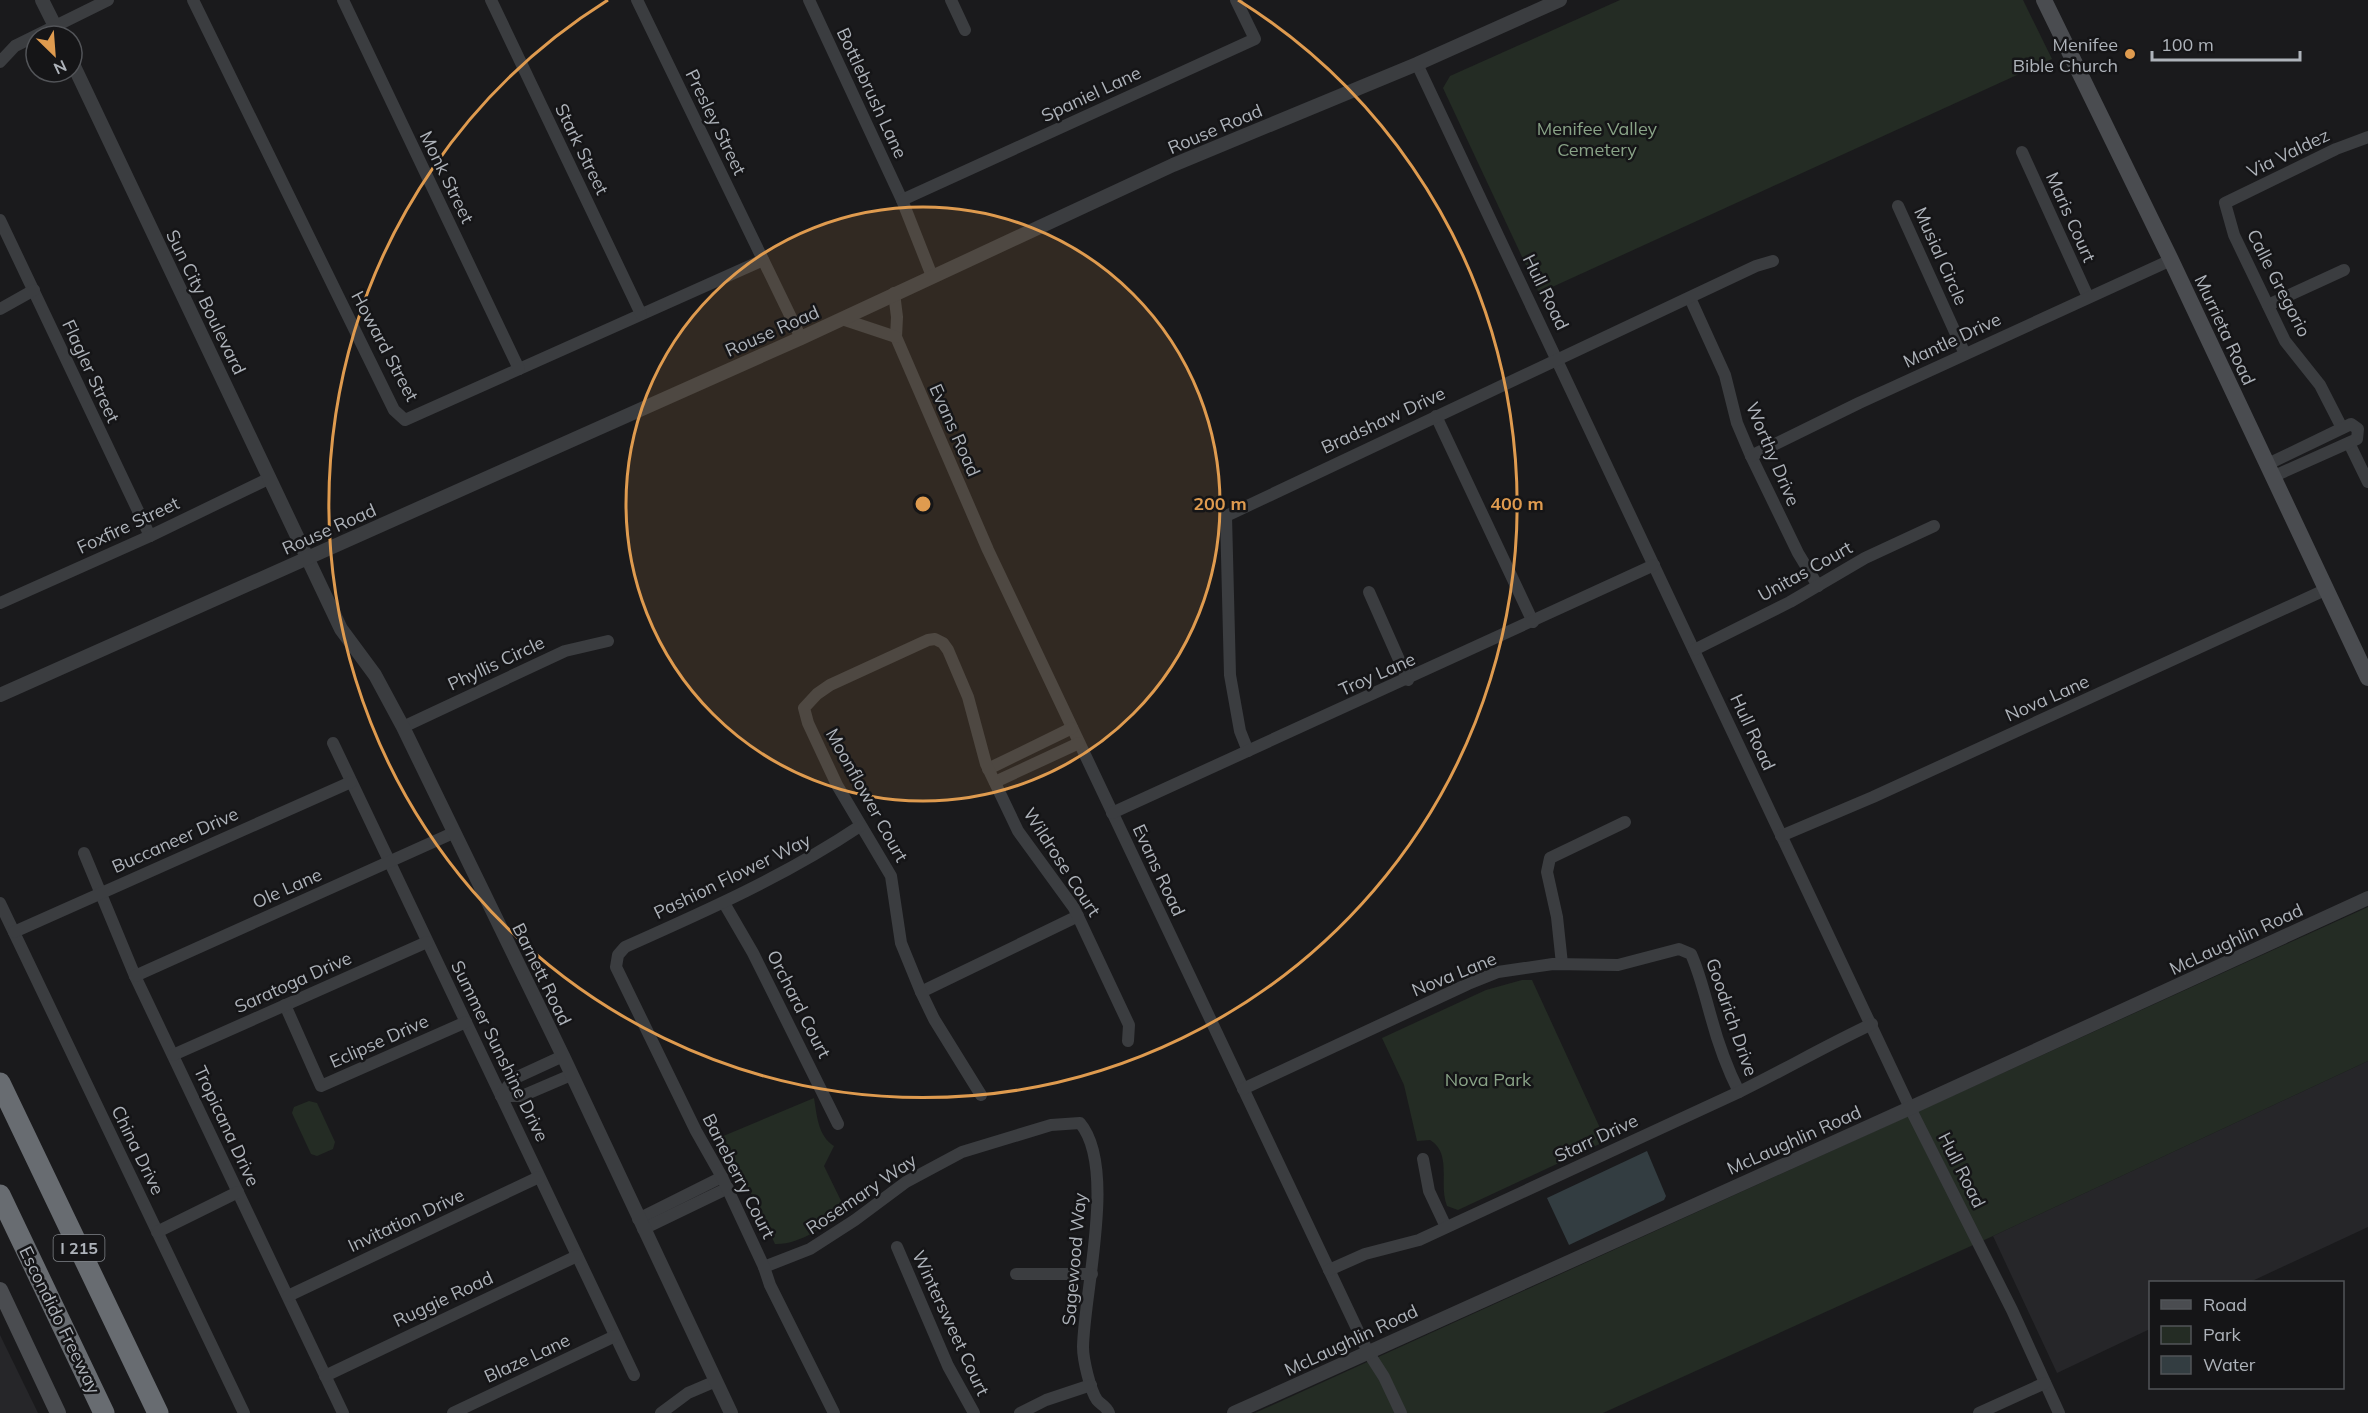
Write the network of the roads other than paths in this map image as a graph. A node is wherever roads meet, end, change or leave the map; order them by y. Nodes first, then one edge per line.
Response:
1 (42, 0) edge
2 (108, 0) edge
3 (193, 0) edge
4 (343, 0) edge
5 (491, 0) edge
6 (637, 0) edge
7 (808, 0) edge
8 (951, 0) edge
9 (1236, 0) edge
10 (1560, 0) edge
11 (2044, 0) edge
12 (54, 24) edge
13 (69, 24) edge
14 (965, 30) dead end
15 (24, 43) edge
16 (0, 62) edge
17 (1417, 64) junction
18 (82, 84) edge
19 (2368, 136) edge
20 (2022, 152) dead end
21 (902, 200) junction
22 (2225, 203) joint
23 (1898, 206) dead end
24 (0, 220) edge
25 (763, 260) junction
26 (2171, 260) junction
27 (1773, 261) dead end
28 (2344, 270) dead end
29 (932, 276) junction
30 (33, 290) junction
31 (894, 293) junction
32 (1690, 297) junction
33 (2088, 297) junction
34 (2268, 305) junction
35 (0, 309) edge
36 (641, 314) junction
37 (842, 319) junction
38 (897, 337) junction
39 (801, 338) junction
40 (1965, 354) junction
41 (1558, 358) junction
42 (519, 369) junction
43 (1436, 416) junction
44 (2342, 428) junction
45 (2349, 442) junction
46 (1751, 456) junction
47 (2269, 471) junction
48 (270, 478) junction
49 (2368, 482) edge
50 (1934, 526) dead end
51 (150, 536) junction
52 (308, 558) junction
53 (1654, 565) junction
54 (1818, 586) junction
55 (2327, 589) junction
56 (1369, 592) dead end
57 (0, 603) edge
58 (1533, 622) junction
59 (935, 639) joint
60 (608, 641) dead end
61 (1694, 650) junction
62 (2368, 678) edge
63 (1408, 680) junction
64 (0, 695) edge
65 (403, 727) junction
66 (1072, 728) junction
67 (333, 743) dead end
68 (1079, 743) junction
69 (1248, 751) junction
70 (988, 769) junction
71 (351, 782) junction
72 (994, 782) junction
73 (1112, 813) junction
74 (1625, 822) dead end
75 (860, 826) junction
76 (453, 833) junction
77 (1781, 836) junction
78 (84, 853) dead end
79 (389, 862) junction
80 (102, 893) junction
81 (2368, 898) edge
82 (0, 903) edge
83 (724, 903) junction
84 (1078, 916) junction
85 (14, 932) junction
86 (427, 942) junction
87 (1691, 954) joint
88 (618, 955) joint
89 (1562, 964) junction
90 (135, 975) junction
91 (921, 992) junction
92 (285, 1005) junction
93 (466, 1022) junction
94 (1872, 1024) junction
95 (1128, 1041) dead end
96 (173, 1055) junction
97 (562, 1056) junction
98 (571, 1075) junction
99 (0, 1083) edge
100 (1243, 1089) junction
101 (1740, 1092) junction
102 (981, 1095) dead end
103 (501, 1096) junction
104 (1910, 1108) junction
105 (1080, 1123) joint
106 (838, 1124) dead end
107 (1423, 1159) dead end
108 (539, 1176) junction
109 (725, 1183) junction
110 (238, 1192) junction
111 (0, 1195) edge
112 (641, 1224) junction
113 (1446, 1227) junction
114 (157, 1232) junction
115 (897, 1247) dead end
116 (577, 1256) junction
117 (764, 1267) junction
118 (1329, 1270) junction
119 (1016, 1274) dead end
120 (1092, 1274) junction
121 (0, 1290) edge
122 (288, 1296) junction
123 (615, 1336) junction
124 (1368, 1352) junction
125 (634, 1375) dead end
126 (325, 1376) junction
127 (716, 1381) junction
128 (2045, 1383) junction
129 (1091, 1385) junction
130 (1096, 1407) edge
131 (58, 1413) edge
132 (104, 1413) edge
133 (158, 1413) edge
134 (244, 1413) edge
135 (343, 1413) edge
136 (453, 1413) edge
137 (661, 1413) edge
138 (731, 1413) edge
139 (834, 1413) edge
140 (974, 1413) edge
141 (1020, 1413) edge
142 (1109, 1413) edge
143 (1234, 1413) edge
144 (1401, 1413) edge
145 (1979, 1413) edge
146 (2060, 1413) edge

1 - 12 street
2 - 13 street
3 - 42 street, Howard Street
4 - 42 street, Monk Street
5 - 36 street, Stark Street
6 - 25 street, Presley Street
7 - 21 street, Bottlebrush Lane
8 - 14 street
9 - 21 street, Spaniel Lane
10 - 17 street, Rouse Road
11 - 26 main road, Murrieta Road
15 - 16 street
17 - 29 street, Rouse Road
17 - 41 street, Hull Road
18 - 48 street, Sun City Boulevard
19 - 22 street, Via Valdez
20 - 33 street, Maris Court
21 - 29 street, Bottlebrush Lane
22 - 34 street, Calle Gregorio
23 - 40 street, Musial Circle
24 - 30 street, Flagler Street
25 - 36 street, Howard Street
25 - 39 street, Presley Street
26 - 33 street, Mantle Drive
26 - 47 main road, Murrieta Road
27 - 32 street, Bradshaw Drive
28 - 34 street
29 - 31 street, Rouse Road
30 - 35 street
30 - 51 street, Flagler Street
31 - 37 street, Rouse Road
31 - 38 street, Evans Road
32 - 41 street, Bradshaw Drive
32 - 46 street, Worthy Drive
33 - 40 street, Mantle Drive
34 - 44 street, Calle Gregorio
36 - 42 street, Howard Street
37 - 38 street
37 - 39 street, Rouse Road
38 - 66 street, Evans Road
39 - 52 street, Rouse Road
40 - 46 street, Mantle Drive
41 - 43 street, Bradshaw Drive
41 - 53 street, Hull Road
43 - 58 street
43 - 69 street, Bradshaw Drive
44 - 45 street, Calle Gregorio
44 - 47 street
45 - 47 street
45 - 49 street, Calle Gregorio
46 - 54 street, Worthy Drive
47 - 55 main road, Murrieta Road
48 - 51 street, Foxfire Street
48 - 52 street, Sun City Boulevard
50 - 54 street, Unitas Court
51 - 57 street, Foxfire Street
52 - 64 street, Rouse Road
52 - 65 street, Barnett Road
53 - 58 street, Troy Lane
53 - 61 street, Hull Road
54 - 61 street, Unitas Court
55 - 62 main road, Murrieta Road
55 - 77 street, Nova Lane
56 - 63 street
58 - 63 street, Troy Lane
59 - 70 street, Wildrose Court
59 - 75 street, Moonflower Court
60 - 65 street, Phyllis Circle
61 - 77 street, Hull Road
63 - 69 street, Troy Lane
65 - 76 street, Barnett Road
66 - 68 street, Evans Road
66 - 70 street
67 - 71 street, Summer Sunshine Drive
68 - 72 street
68 - 73 street, Evans Road
69 - 73 street, Troy Lane
70 - 72 street, Wildrose Court
71 - 79 street, Summer Sunshine Drive
71 - 80 street, Buccaneer Drive
72 - 84 street, Wildrose Court
73 - 100 street, Evans Road
74 - 89 street
75 - 83 street, Pashion Flower Way
75 - 91 street, Moonflower Court
76 - 79 street, Ole Lane
76 - 97 street, Barnett Road
77 - 94 street, Hull Road
78 - 80 street, Tropicana Drive
79 - 86 street, Summer Sunshine Drive
79 - 90 street, Ole Lane
80 - 85 street, Buccaneer Drive
80 - 90 street, Tropicana Drive
81 - 104 street, McLaughlin Road
82 - 85 street, China Drive
83 - 88 street, Pashion Flower Way
83 - 106 street, Orchard Court
84 - 91 street
84 - 95 street, Wildrose Court
85 - 114 street, China Drive
86 - 92 street, Saratoga Drive
86 - 93 street, Summer Sunshine Drive
87 - 89 street, Nova Lane
87 - 101 street, Goodrich Drive
88 - 109 street, Baneberry Court
89 - 100 street, Nova Lane
90 - 96 street, Tropicana Drive
91 - 102 street, Moonflower Court
92 - 93 street, Eclipse Drive
92 - 96 street, Saratoga Drive
93 - 103 street, Summer Sunshine Drive
94 - 101 street, Starr Drive
94 - 104 street, Hull Road
96 - 110 street, Tropicana Drive
97 - 98 street, Barnett Road
97 - 103 street
98 - 103 street
98 - 112 street, Barnett Road
99 - 133 highway, I 215
100 - 118 street, Evans Road
101 - 113 street, Starr Drive
103 - 108 street, Summer Sunshine Drive
104 - 124 street, McLaughlin Road
104 - 128 street, Hull Road
105 - 117 street, Rosemary Way
105 - 120 street, Sagewood Way
107 - 113 street
108 - 116 street, Summer Sunshine Drive
108 - 122 street, Invitation Drive
109 - 112 street
109 - 117 street, Baneberry Court
110 - 114 street
110 - 122 street, Tropicana Drive
111 - 132 highway, Escondido Freeway / I 215
112 - 127 street, Barnett Road
113 - 118 street, Starr Drive
114 - 134 street, China Drive
115 - 140 street, Wintersweet Court
116 - 123 street, Summer Sunshine Drive
116 - 126 street, Ruggie Road
117 - 139 street, Baneberry Court
118 - 124 street, Evans Road
119 - 120 street
120 - 129 street, Sagewood Way
121 - 131 main road
122 - 126 street, Tropicana Drive
123 - 125 street, Summer Sunshine Drive
123 - 136 street, Blaze Lane
124 - 143 street, McLaughlin Road
124 - 144 street, Evans Road
126 - 135 street, Tropicana Drive
127 - 137 street
127 - 138 street, Barnett Road
128 - 145 street
128 - 146 street, Hull Road
129 - 130 street, Sagewood Way
129 - 141 street
130 - 142 street, Sagewood Way

